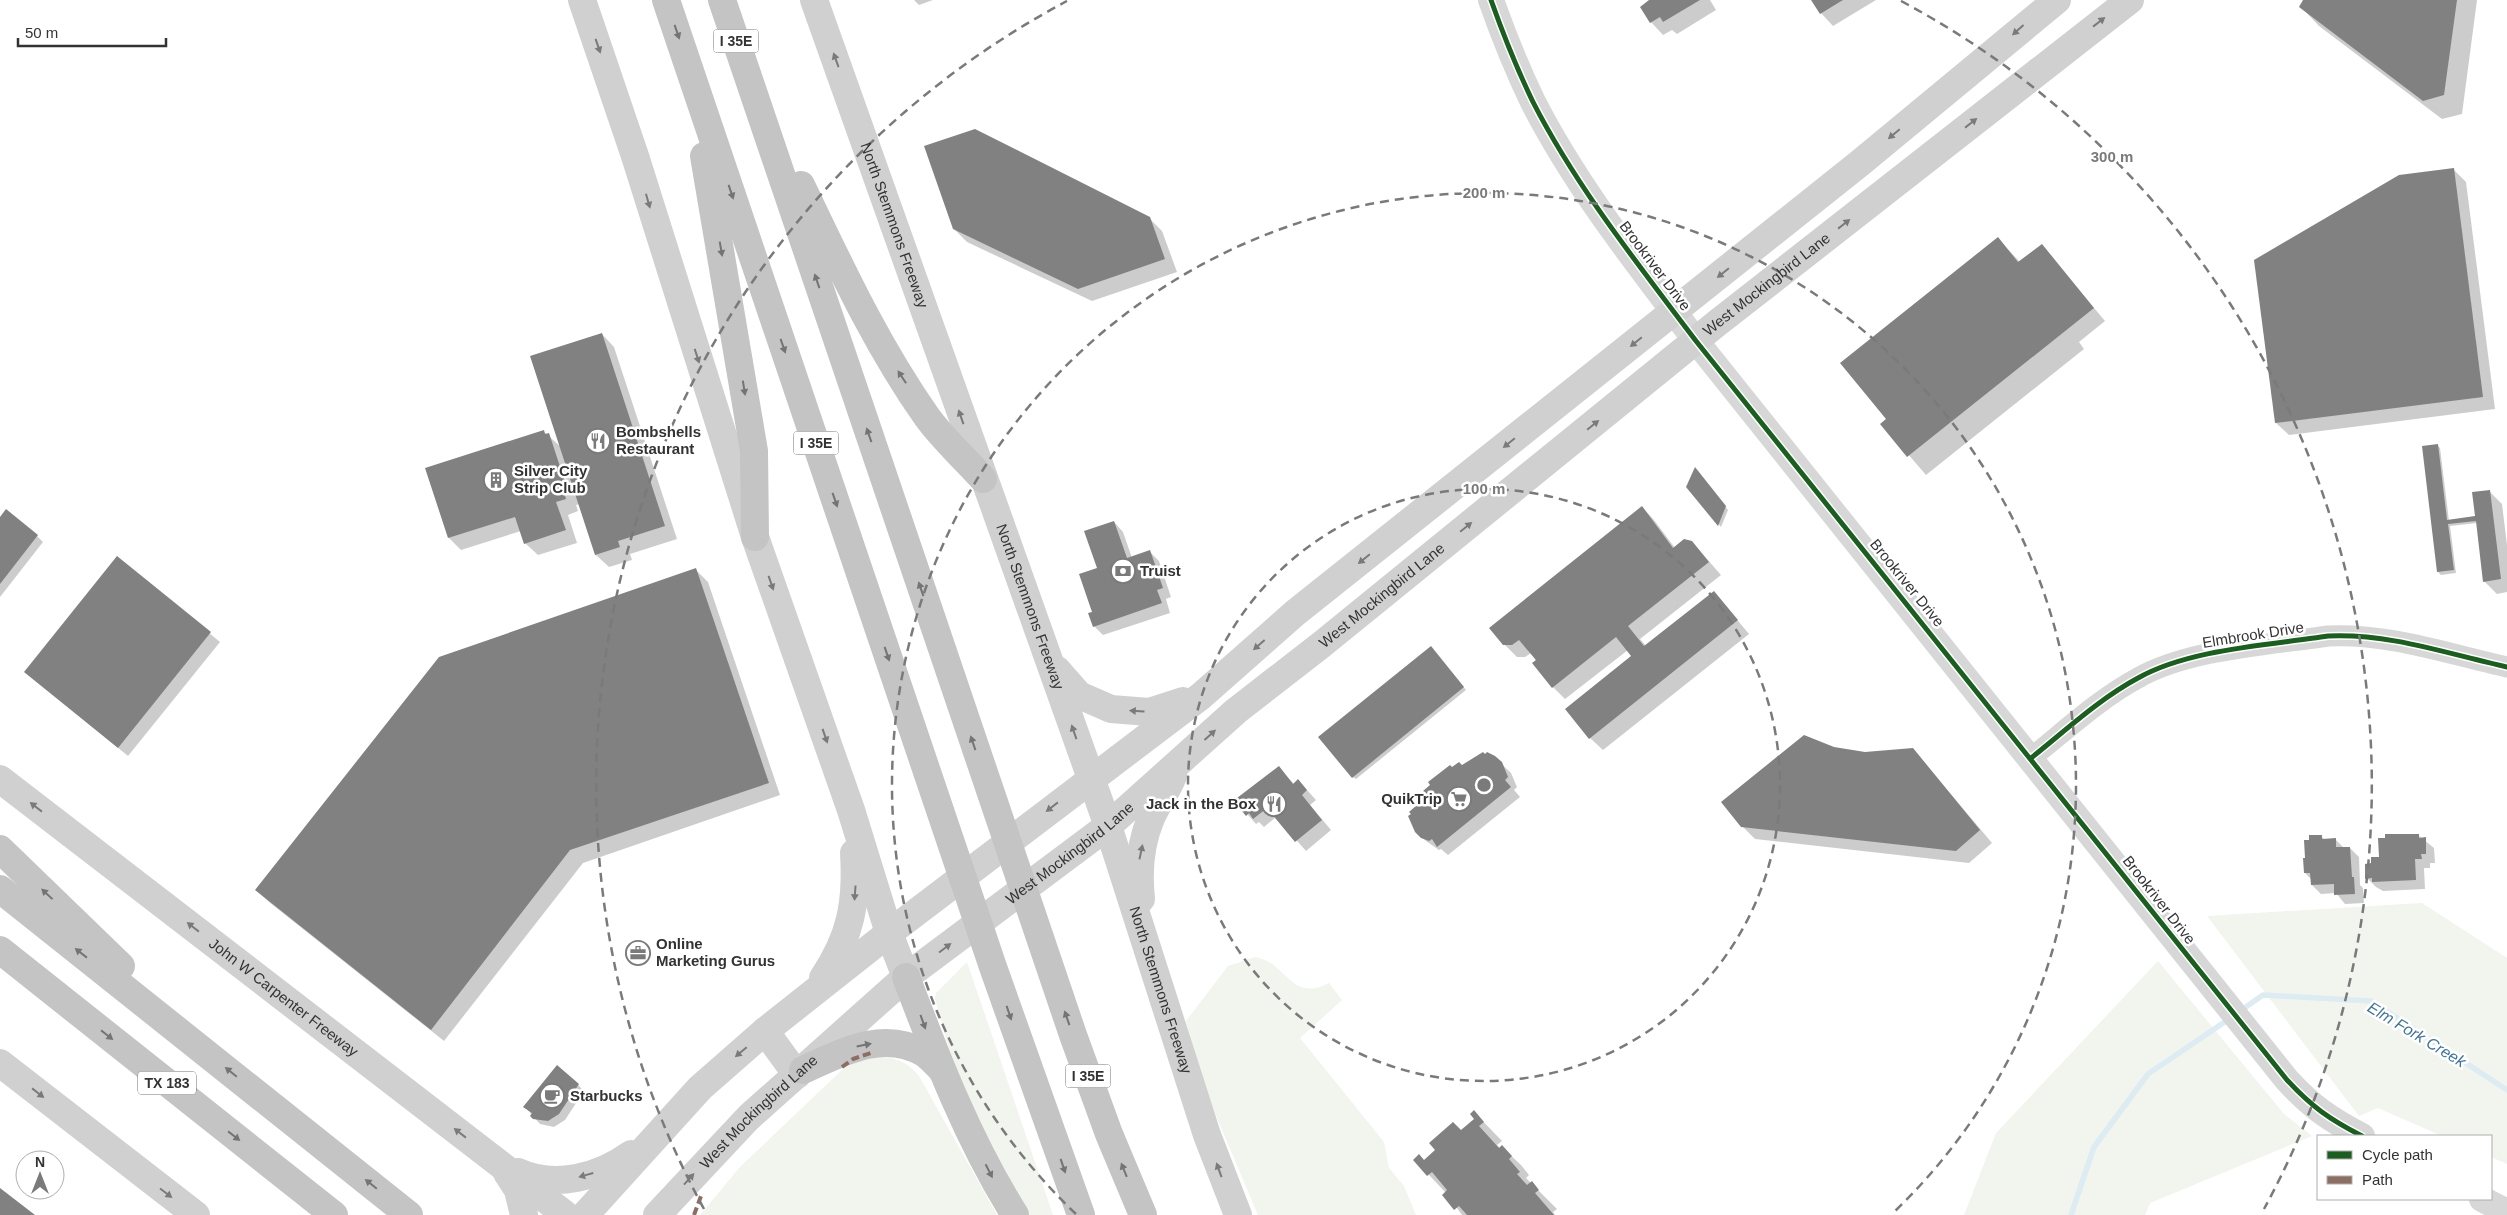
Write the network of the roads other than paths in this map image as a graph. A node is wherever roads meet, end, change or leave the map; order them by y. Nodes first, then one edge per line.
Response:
1 (582, 0) edge
2 (666, 0) edge
3 (722, 0) edge
4 (814, 0) edge
5 (1491, 0) edge
6 (2057, 0) edge
7 (2130, 0) edge
8 (688, 63) junction
9 (750, 81) junction
10 (1674, 312) junction
11 (1696, 341) junction
12 (984, 480) junction
13 (755, 537) junction
14 (1296, 613) junction
15 (1321, 645) junction
16 (1050, 662) junction
17 (2507, 666) edge
18 (1201, 696) junction
19 (2031, 758) junction
20 (1178, 764) junction
21 (1091, 777) junction
22 (0, 779) edge
23 (852, 810) junction
24 (1108, 826) junction
25 (0, 849) edge
26 (962, 877) junction
27 (0, 889) edge
28 (889, 933) junction
29 (0, 950) edge
30 (1148, 952) junction
31 (0, 964) edge
32 (906, 977) junction
33 (806, 1000) junction
34 (82, 1015) junction
35 (765, 1031) junction
36 (201, 1048) junction
37 (0, 1062) edge
38 (940, 1069) junction
39 (800, 1072) junction
40 (658, 1133) junction
41 (2360, 1135) edge
42 (499, 1163) junction
43 (2484, 1200) edge
44 (2507, 1212) edge
45 (196, 1215) edge
46 (334, 1215) edge
47 (409, 1215) edge
48 (524, 1215) edge
49 (566, 1215) edge
50 (585, 1215) edge
51 (657, 1215) edge
52 (1015, 1215) edge
53 (1081, 1215) edge
54 (1143, 1215) edge
55 (1238, 1215) edge

1 -> 13 main road
2 -> 8 highway, I 35E
3 - 9 highway, I 35E
12 -> 4 main road, North Stemmons Freeway
5 - 10 street, Brookriver Drive
6 -> 10 main road
11 -> 7 main road, West Mockingbird Lane
8 -> 13 highway
8 -> 26 highway, I 35E
12 -> 9 highway
54 -> 9 highway, I 35E
10 - 11 street, Brookriver Drive
10 -> 14 main road
15 -> 11 main road, West Mockingbird Lane
11 - 19 street, Brookriver Drive
12 - 16 main road, North Stemmons Freeway
13 -> 23 main road
14 - 15 main road
14 -> 18 main road
20 -> 15 main road, West Mockingbird Lane
18 -> 16 main road
21 -> 16 main road, North Stemmons Freeway
17 - 19 street, Elmbrook Drive
18 - 21 main road
19 - 41 street, Brookriver Drive
20 - 24 main road, West Mockingbird Lane
30 -> 20 main road
21 - 24 main road, North Stemmons Freeway
21 -> 26 main road
42 -> 22 main road, John W Carpenter Freeway
23 - 28 main road
23 -> 33 main road
24 - 30 main road, North Stemmons Freeway
32 -> 24 main road, West Mockingbird Lane
36 -> 25 highway
26 - 28 main road
26 -> 53 highway, I 35E
36 -> 27 highway, TX 183
28 - 32 main road
28 - 33 main road
29 - 34 highway, TX 183
55 -> 30 main road, North Stemmons Freeway
31 - 34 highway
32 -> 38 highway
32 - 39 main road, West Mockingbird Lane
33 - 35 main road
34 -> 46 highway, TX 183
35 - 39 main road
35 -> 40 main road
47 -> 36 highway, TX 183
37 -> 45 main road
39 -> 38 highway
38 -> 52 highway
51 -> 39 main road, West Mockingbird Lane
40 -> 42 main road
40 - 50 main road
42 - 48 main road
42 - 49 main road, John W Carpenter Freeway
43 - 44 street

